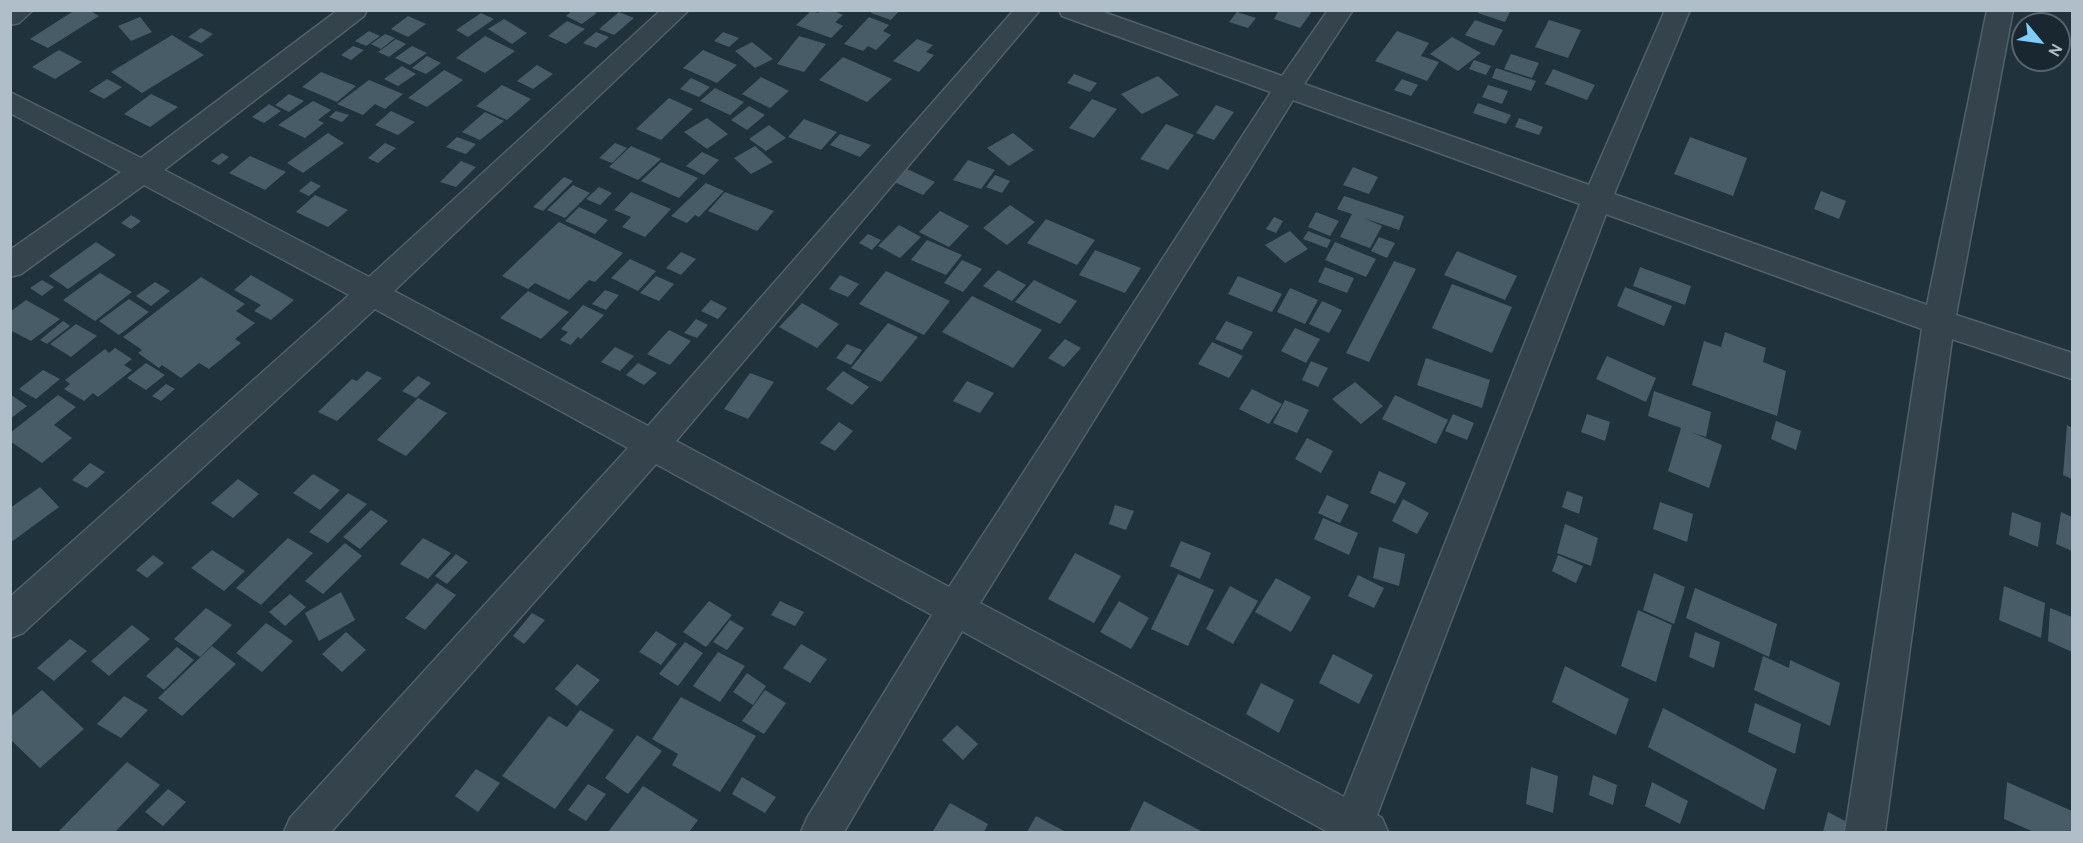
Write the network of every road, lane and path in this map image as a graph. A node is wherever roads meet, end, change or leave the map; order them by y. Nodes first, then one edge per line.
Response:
1 (21, 10) edge
2 (355, 10) edge
3 (677, 10) edge
4 (1028, 10) edge
5 (1071, 10) edge
6 (1341, 10) edge
7 (1678, 10) edge
8 (2000, 10) edge
9 (10, 17) edge
10 (1288, 87) junction
11 (10, 101) edge
12 (143, 171) junction
13 (1597, 199) junction
14 (10, 266) edge
15 (372, 293) junction
16 (1939, 322) junction
17 (2073, 366) edge
18 (652, 445) junction
19 (956, 608) junction
20 (10, 621) edge
21 (1357, 830) edge
22 (304, 832) edge
23 (821, 832) edge
24 (1865, 832) edge

1 - 9 street
2 - 12 street
3 - 15 street
4 - 18 street
5 - 10 street
6 - 10 street
7 - 13 street
8 - 16 street
10 - 13 street
10 - 19 street
11 - 12 street
12 - 14 street
12 - 15 street
13 - 16 street
13 - 21 street
15 - 18 street
15 - 20 street
16 - 17 street
16 - 24 street
18 - 19 street
18 - 22 street
19 - 21 street
19 - 23 street

